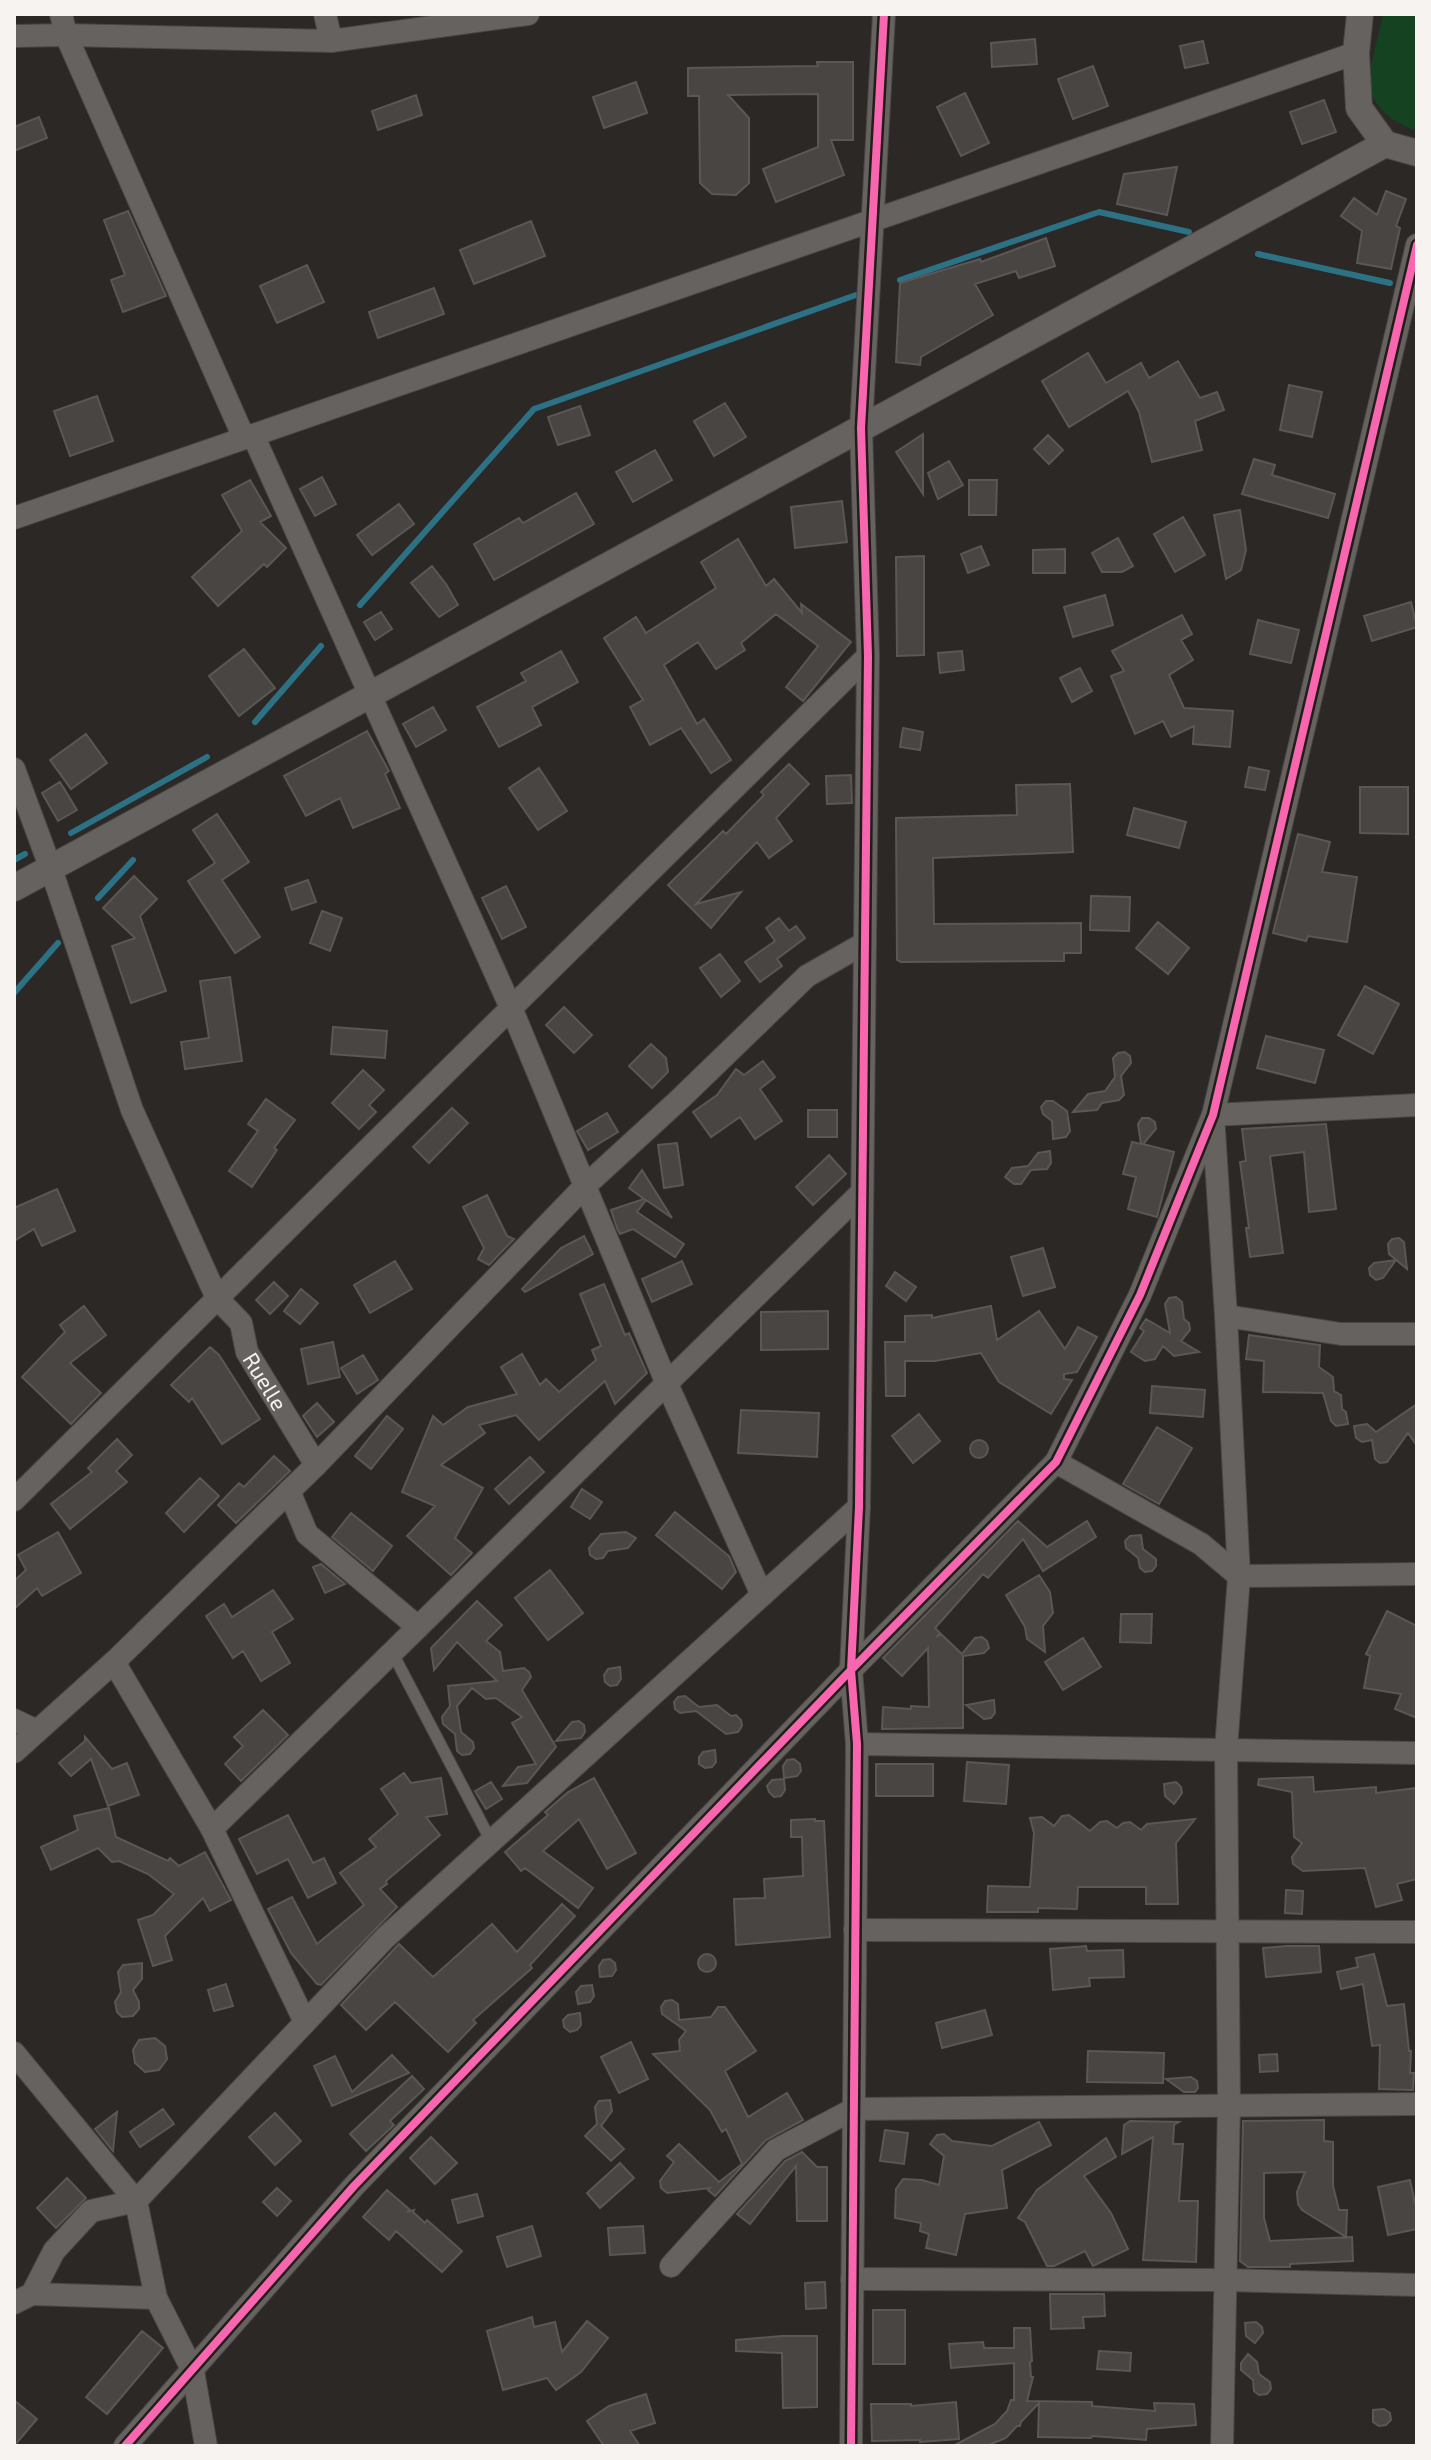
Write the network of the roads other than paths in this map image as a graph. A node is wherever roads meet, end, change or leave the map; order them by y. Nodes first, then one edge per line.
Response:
1 (325, 14) edge
2 (528, 14) edge
3 (884, 14) edge
4 (1360, 14) edge
5 (64, 24) edge
6 (14, 36) edge
7 (331, 41) junction
8 (1356, 53) junction
9 (1385, 144) junction
10 (1417, 153) edge
11 (872, 220) junction
12 (1417, 245) edge
13 (861, 428) junction
14 (248, 436) junction
15 (14, 518) edge
16 (868, 656) junction
17 (370, 695) junction
18 (14, 769) edge
19 (51, 869) junction
20 (14, 888) edge
21 (865, 943) junction
22 (512, 1010) junction
23 (1417, 1105) edge
24 (1213, 1115) junction
25 (585, 1186) junction
26 (862, 1192) junction
27 (217, 1298) junction
28 (1226, 1316) junction
29 (1417, 1334) edge
30 (667, 1384) junction
31 (1056, 1462) junction
32 (316, 1465) junction
33 (289, 1491) junction
34 (14, 1500) edge
35 (859, 1507) junction
36 (1417, 1574) edge
37 (1239, 1576) junction
38 (762, 1595) junction
39 (418, 1627) junction
40 (392, 1652) junction
41 (114, 1662) junction
42 (851, 1670) junction
43 (14, 1720) edge
44 (37, 1731) junction
45 (857, 1744) junction
46 (1226, 1749) junction
47 (14, 1752) edge
48 (1417, 1753) edge
49 (212, 1829) junction
50 (491, 1841) junction
51 (855, 1930) junction
52 (1227, 1930) junction
53 (1417, 1932) edge
54 (305, 2022) junction
55 (14, 2053) edge
56 (1417, 2104) edge
57 (1229, 2105) junction
58 (854, 2109) junction
59 (136, 2201) junction
60 (671, 2266) dead end
61 (852, 2279) junction
62 (1224, 2280) junction
63 (1417, 2285) edge
64 (23, 2298) edge
65 (156, 2298) junction
66 (193, 2371) junction
67 (125, 2446) edge
68 (206, 2446) edge
69 (851, 2446) edge
70 (1222, 2446) edge

1 - 7 street
2 - 7 street
3 - 11 street
4 - 8 street
5 - 6 street
5 - 7 street
5 - 14 street
8 - 9 street
8 - 11 street
9 - 10 street
9 - 13 street
11 - 13 street
11 - 14 street
12 - 24 street
13 - 16 street
13 - 17 street
14 - 15 street
14 - 17 street
16 - 21 street
16 - 22 street
17 - 19 street
17 - 22 street
18 - 19 street, Ruelle
19 - 20 street
19 - 27 street, Ruelle
21 - 25 street
21 - 26 street
22 - 25 street
22 - 27 street
23 - 24 street
24 - 28 street
24 - 31 street
25 - 30 street
25 - 32 street
26 - 30 street
26 - 35 street
27 - 32 street, Ruelle
27 - 34 street
28 - 29 street
28 - 37 street
30 - 38 street
30 - 39 street
31 - 37 street
31 - 42 street
32 - 33 street
33 - 39 street
33 - 41 street
35 - 38 street
35 - 42 street
36 - 37 street
37 - 46 street
38 - 50 street
39 - 40 street
40 - 49 street
40 - 50 lane
41 - 44 street
41 - 49 street
42 - 45 street
42 - 66 street
43 - 44 street
44 - 47 street
45 - 46 street
45 - 51 street
46 - 48 street
46 - 52 street
49 - 54 street
50 - 54 street
51 - 52 street
51 - 58 street
52 - 53 street
52 - 57 street
54 - 59 street
55 - 59 street
56 - 57 street
57 - 58 street
57 - 62 street
58 - 60 street
58 - 61 street
59 - 64 street
59 - 65 street
61 - 62 street
61 - 69 street
62 - 63 street
62 - 70 street
64 - 65 street
65 - 66 street
66 - 67 street
66 - 68 street

